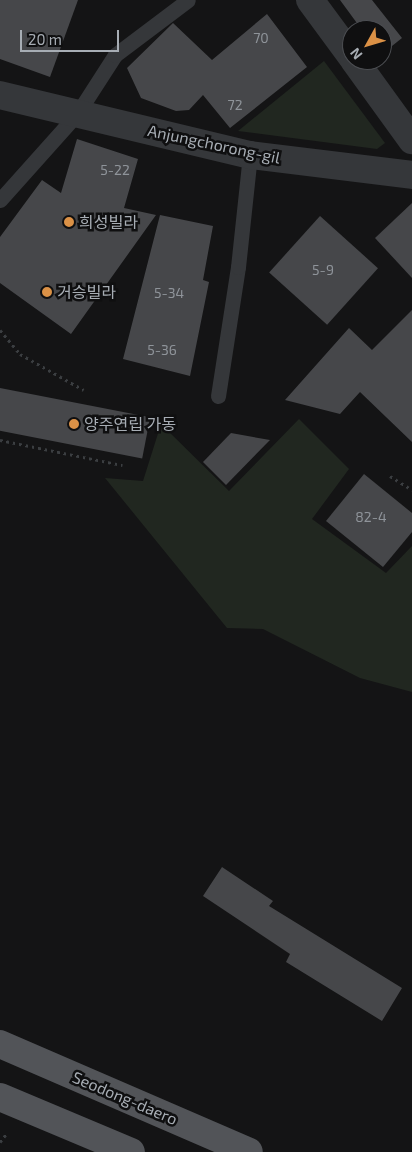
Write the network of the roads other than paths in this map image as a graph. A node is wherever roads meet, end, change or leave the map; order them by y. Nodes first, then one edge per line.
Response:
1 (188, 0) edge
2 (310, 0) edge
3 (342, 44) edge
4 (361, 70) edge
5 (0, 95) edge
6 (77, 114) junction
7 (412, 140) edge
8 (250, 155) junction
9 (412, 176) edge
10 (0, 200) edge
11 (218, 396) dead end
12 (0, 1044) edge
13 (0, 1098) edge
14 (131, 1152) edge
15 (249, 1152) edge

1 - 6 lane
2 - 3 street
4 - 7 street
5 - 6 street, Anjungchorong-gil
6 - 8 street, Anjungchorong-gil
6 - 10 lane
8 - 9 street, Anjungchorong-gil
8 - 11 lane
12 - 15 main road, Seodong-daero
13 - 14 main road

